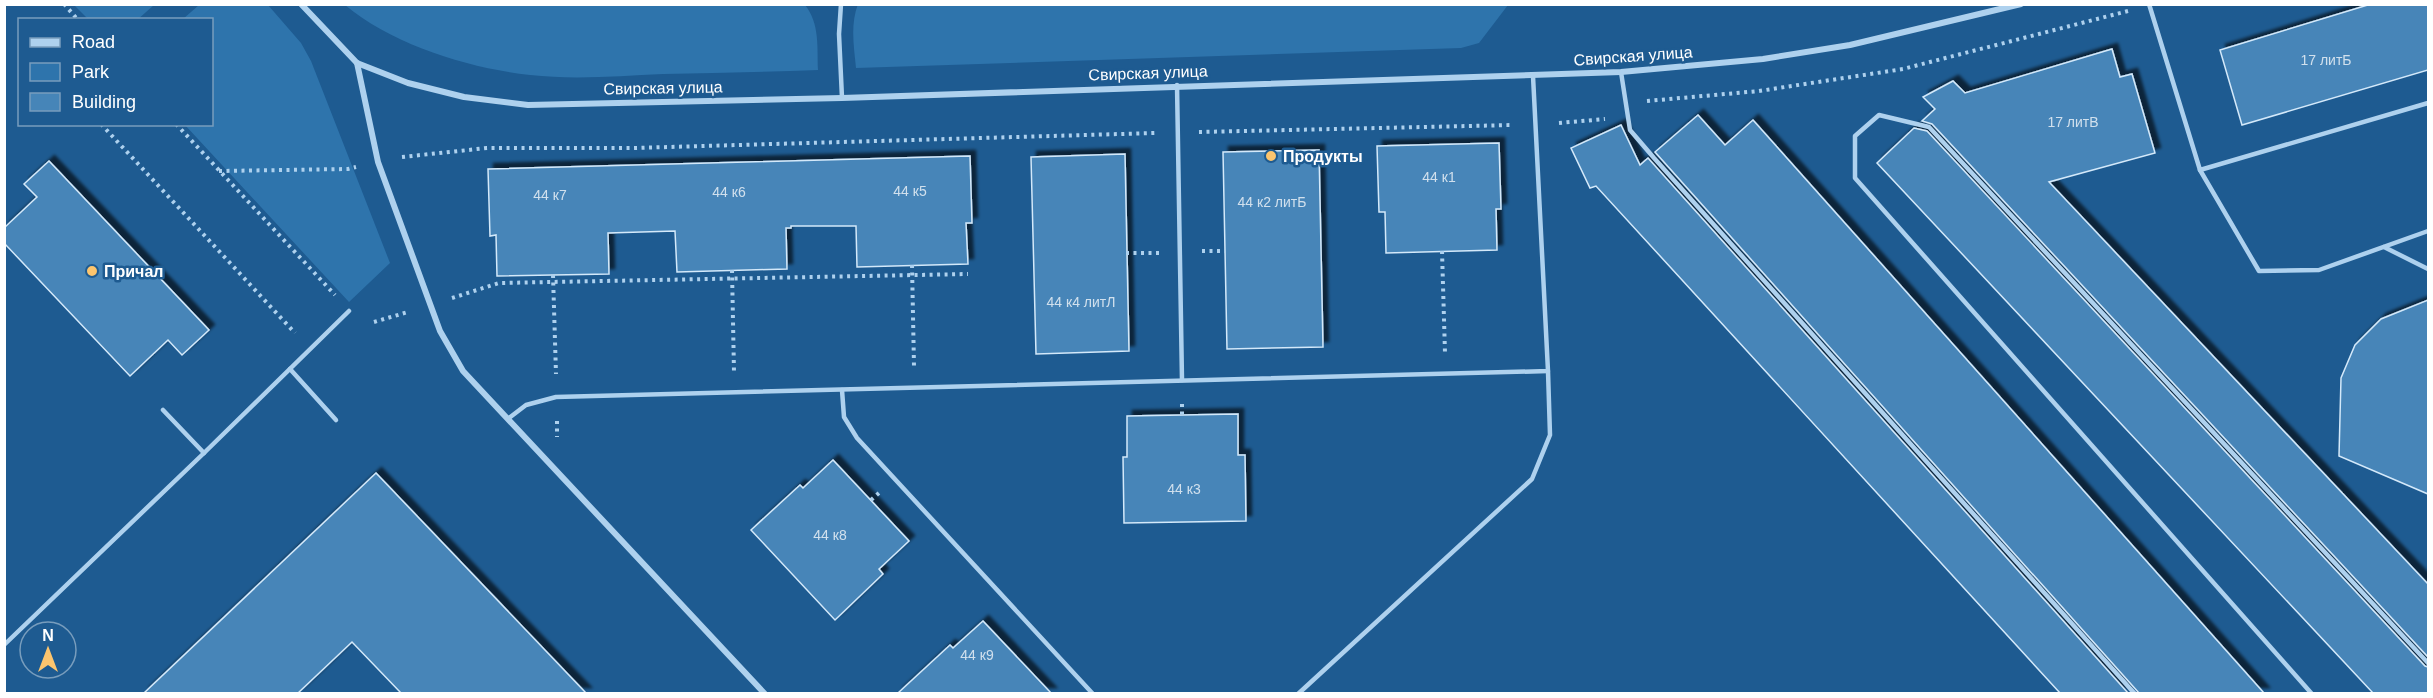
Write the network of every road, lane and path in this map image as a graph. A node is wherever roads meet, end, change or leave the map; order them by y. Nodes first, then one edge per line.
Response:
1 (64, 4) edge
2 (301, 4) edge
3 (841, 4) edge
4 (2021, 4) edge
5 (2149, 5) edge
6 (76, 18) edge
7 (357, 63) junction
8 (1621, 72) junction
9 (1533, 76) junction
10 (1177, 85) junction
11 (842, 98) junction
12 (1626, 103) junction
13 (2428, 103) edge
14 (1628, 116) junction
15 (1535, 124) junction
16 (103, 126) edge
17 (178, 126) edge
18 (1178, 132) junction
19 (378, 162) junction
20 (2200, 170) junction
21 (219, 171) junction
22 (2428, 231) edge
23 (2384, 247) junction
24 (1442, 251) dead end
25 (912, 265) dead end
26 (2428, 269) edge
27 (732, 270) dead end
28 (968, 274) dead end
29 (553, 275) dead end
30 (912, 276) junction
31 (732, 279) junction
32 (499, 283) dead end
33 (553, 283) junction
34 (349, 311) joint
35 (310, 349) junction
36 (290, 369) junction
37 (1548, 371) junction
38 (1446, 373) junction
39 (1182, 380) junction
40 (915, 388) junction
41 (842, 390) junction
42 (735, 393) junction
43 (556, 397) junction
44 (163, 410) dead end
45 (509, 418) junction
46 (336, 420) dead end
47 (557, 438) dead end
48 (204, 453) junction
49 (4, 645) edge
50 (2428, 663) edge
51 (765, 693) edge
52 (1093, 693) edge
53 (1298, 693) edge
54 (2135, 693) edge
55 (2312, 693) edge

1 - 6 path
2 - 7 street, Свирская улица
3 - 11 lane
4 - 8 street, Свирская улица
5 - 12 path
5 - 20 lane
7 - 11 street, Свирская улица
7 - 19 street
8 - 9 street, Свирская улица
8 - 12 lane
9 - 10 street, Свирская улица
9 - 15 lane
10 - 11 street, Свирская улица
10 - 18 lane
12 - 14 lane
13 - 20 lane
14 - 15 path
14 - 54 lane
15 - 18 path
15 - 37 lane
16 - 35 path
17 - 21 path
18 - 19 path
18 - 39 lane
19 - 21 path
19 - 45 street
20 - 23 lane
21 - 34 path
22 - 23 lane
23 - 26 lane
24 - 38 path
25 - 30 path
27 - 31 path
28 - 30 path
29 - 33 path
30 - 31 path
30 - 40 path
31 - 33 path
31 - 42 path
32 - 33 path
33 - 43 path
34 - 35 lane
35 - 36 lane
36 - 46 lane
36 - 48 lane
37 - 38 lane
37 - 53 lane
38 - 39 lane
39 - 40 lane
40 - 41 lane
41 - 42 lane
41 - 52 lane
42 - 43 lane
43 - 45 lane
43 - 47 path
44 - 48 lane
45 - 51 street
48 - 49 lane
50 - 55 lane

